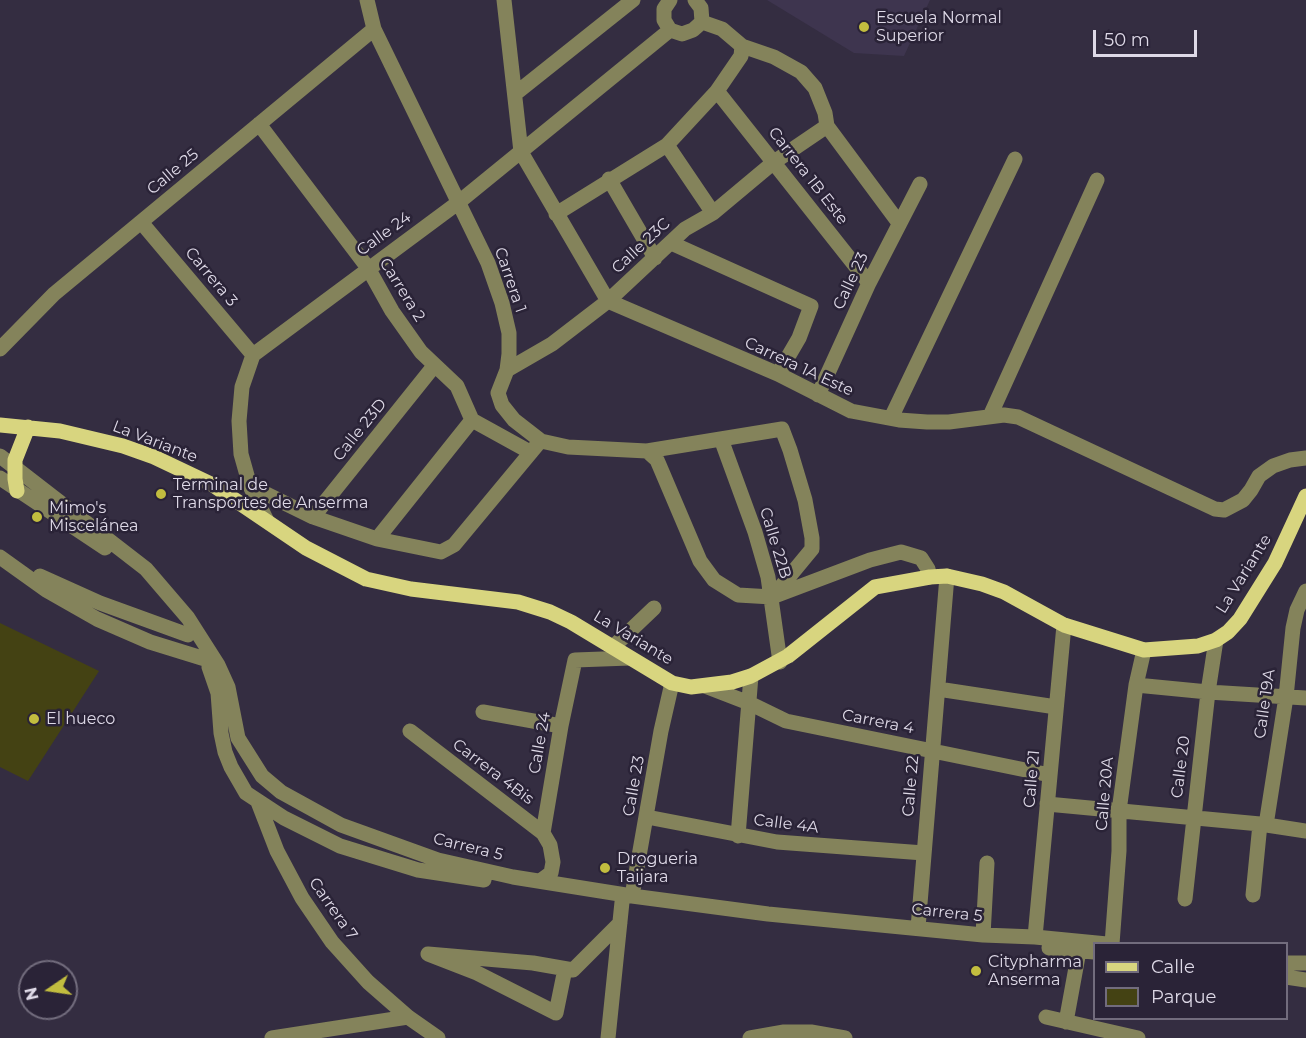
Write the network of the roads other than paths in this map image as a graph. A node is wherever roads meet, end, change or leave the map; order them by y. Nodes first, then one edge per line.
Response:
1 (367, 0) edge
2 (504, 0) edge
3 (633, 0) edge
4 (670, 0) edge
5 (695, 0) edge
6 (615, 6) edge
7 (702, 22) junction
8 (374, 29) junction
9 (670, 30) junction
10 (742, 46) junction
11 (717, 91) junction
12 (515, 94) junction
13 (259, 124) junction
14 (827, 126) junction
15 (667, 145) junction
16 (521, 152) junction
17 (1015, 159) dead end
18 (774, 162) junction
19 (609, 179) junction
20 (1097, 180) dead end
21 (920, 184) dead end
22 (459, 202) junction
23 (713, 213) junction
24 (556, 214) junction
25 (141, 222) junction
26 (899, 223) junction
27 (671, 243) junction
28 (655, 258) junction
29 (368, 268) junction
30 (869, 283) junction
31 (608, 301) junction
32 (0, 349) edge
33 (253, 355) junction
34 (434, 366) junction
35 (507, 370) junction
36 (778, 374) junction
37 (819, 395) junction
38 (990, 416) junction
39 (891, 418) junction
40 (472, 420) junction
41 (0, 425) edge
42 (27, 427) junction
43 (721, 440) junction
44 (541, 441) junction
45 (647, 451) junction
46 (530, 452) junction
47 (0, 456) edge
48 (1306, 458) edge
49 (14, 468) junction
50 (0, 478) edge
51 (250, 486) junction
52 (17, 490) junction
53 (1306, 496) edge
54 (313, 517) junction
55 (267, 521) junction
56 (377, 539) junction
57 (0, 556) edge
58 (947, 576) junction
59 (930, 577) junction
60 (1306, 591) edge
61 (772, 597) junction
62 (654, 608) dead end
63 (1064, 625) junction
64 (188, 635) junction
65 (1216, 640) junction
66 (613, 647) junction
67 (1144, 650) junction
68 (630, 658) junction
69 (205, 659) junction
70 (780, 662) junction
71 (751, 676) junction
72 (672, 682) junction
73 (1136, 685) junction
74 (705, 686) junction
75 (938, 689) junction
76 (1208, 692) junction
77 (1286, 697) junction
78 (1306, 698) edge
79 (749, 703) junction
80 (1056, 707) junction
81 (483, 712) dead end
82 (561, 726) junction
83 (410, 731) dead end
84 (932, 750) junction
85 (1050, 775) junction
86 (258, 802) junction
87 (1047, 804) junction
88 (1119, 811) junction
89 (647, 817) junction
90 (1193, 818) junction
91 (1263, 824) junction
92 (1306, 831) edge
93 (738, 836) junction
94 (547, 839) junction
95 (924, 853) junction
96 (987, 863) dead end
97 (540, 881) junction
98 (1253, 895) dead end
99 (627, 899) junction
100 (1185, 899) dead end
101 (620, 922) junction
102 (918, 928) junction
103 (983, 936) junction
104 (1035, 936) junction
105 (1093, 942) edge
106 (1112, 942) edge
107 (1087, 952) edge
108 (1288, 963) edge
109 (1306, 963) edge
110 (565, 969) junction
111 (1288, 977) edge
112 (1306, 980) edge
113 (408, 1017) junction
114 (1046, 1017) dead end
115 (1066, 1022) junction
116 (272, 1038) edge
117 (438, 1038) edge
118 (608, 1038) edge
119 (750, 1038) edge
120 (845, 1038) edge
121 (1138, 1038) edge

1 - 8 street, Carrera 1
2 - 12 street
3 - 6 street
4 - 9 street
5 - 7 street
6 - 12 street
7 - 9 street
7 - 10 street
8 - 13 street, Calle 25
8 - 22 street, Carrera 1
9 - 16 street, Calle 24
10 - 11 street
10 - 14 street
11 - 15 street
11 - 18 street, Carrera 1B Este
12 - 16 street
13 - 25 street, Calle 25
13 - 29 street, Carrera 2
14 - 18 street, Calle 23C
14 - 26 street
15 - 19 street
15 - 23 street
16 - 22 street, Calle 24
16 - 24 street
17 - 39 street
18 - 23 street, Calle 23C
18 - 30 street, Carrera 1B Este
19 - 24 street
19 - 28 street
20 - 38 street
21 - 26 street, Calle 23
22 - 29 street, Calle 24
22 - 35 street, Carrera 1
23 - 27 street, Calle 23C
24 - 31 street
25 - 32 street, Calle 25
25 - 33 street, Carrera 3
26 - 30 street, Calle 23
27 - 28 street, Calle 23C
27 - 36 street
28 - 31 street, Calle 23C
29 - 33 street, Calle 24
29 - 34 street, Carrera 2
30 - 37 street, Calle 23
31 - 35 street, Calle 23C
31 - 36 street, Carrera 1A Este
33 - 51 street
34 - 40 street, Carrera 2
34 - 54 street, Calle 23D
35 - 44 street, Carrera 1
36 - 37 street, Carrera 1A Este
37 - 39 street, Carrera 1A Este
38 - 39 street, Carrera 1A Este
38 - 48 street, Carrera 1A Este
40 - 46 street
40 - 56 street
41 - 42 main road, La Variante
42 - 49 main road
42 - 55 main road, La Variante
43 - 45 street
43 - 61 street, Calle 22B
43 - 61 street
44 - 45 street, Carrera 1
44 - 46 street
45 - 61 street
46 - 56 street
47 - 49 street, Carrera 5
49 - 52 main road
49 - 97 street, Carrera 5
50 - 52 street, Carrera 5
51 - 54 street
51 - 55 street
52 - 64 street, Carrera 5
53 - 65 main road, La Variante
54 - 56 street
55 - 66 main road, La Variante
57 - 64 street
57 - 69 street
58 - 59 main road, La Variante
58 - 63 main road, La Variante
58 - 75 street, Calle 22
59 - 61 street
59 - 70 main road, La Variante
60 - 77 street, Calle 19A
61 - 70 street, Calle 22B
62 - 66 street
63 - 67 main road, La Variante
63 - 80 street, Calle 21
64 - 69 street, Carrera 5
65 - 67 main road, La Variante
65 - 76 street, Calle 20
66 - 68 main road, La Variante
67 - 73 street, Calle 20A
68 - 72 main road, La Variante
68 - 82 street, Calle 24
69 - 86 street, Carrera 5
70 - 71 main road, La Variante
71 - 74 main road, La Variante
71 - 79 street
72 - 74 main road, La Variante
72 - 89 street, Calle 23
73 - 76 street
73 - 88 street, Calle 20A
74 - 79 street, Carrera 4
75 - 80 street
75 - 84 street, Calle 22
76 - 77 street
76 - 90 street, Calle 20
77 - 78 street
77 - 91 street, Calle 19A
79 - 84 street, Carrera 4
79 - 93 street
80 - 85 street, Calle 21
81 - 82 street
82 - 94 street, Calle 24
83 - 94 street, Carrera 4Bis
84 - 85 street, Carrera 4
84 - 95 street, Calle 22
85 - 87 street, Calle 21
86 - 99 street, Carrera 5
86 - 113 street, Carrera 7
87 - 88 street
87 - 104 street, Calle 21
88 - 90 street
88 - 106 street, Calle 20A
89 - 93 street, Calle 4A
89 - 99 street, Calle 23
90 - 91 street
90 - 100 street, Calle 20
91 - 92 street
91 - 98 street, Calle 19A
93 - 95 street, Calle 4A
94 - 97 street, Calle 24
95 - 102 street, Calle 22
96 - 103 street
97 - 99 street, Carrera 5
99 - 101 street, Calle 23
99 - 102 street, Carrera 5
99 - 107 street, Carrera 5
101 - 110 street
101 - 118 street, Calle 23
102 - 103 street, Carrera 5
103 - 104 street, Carrera 5
104 - 105 street, Carrera 5
107 - 115 street
108 - 109 street
110 - 110 street
111 - 112 street
113 - 116 street
113 - 117 street, Carrera 7
114 - 115 street
115 - 121 street
119 - 120 street

